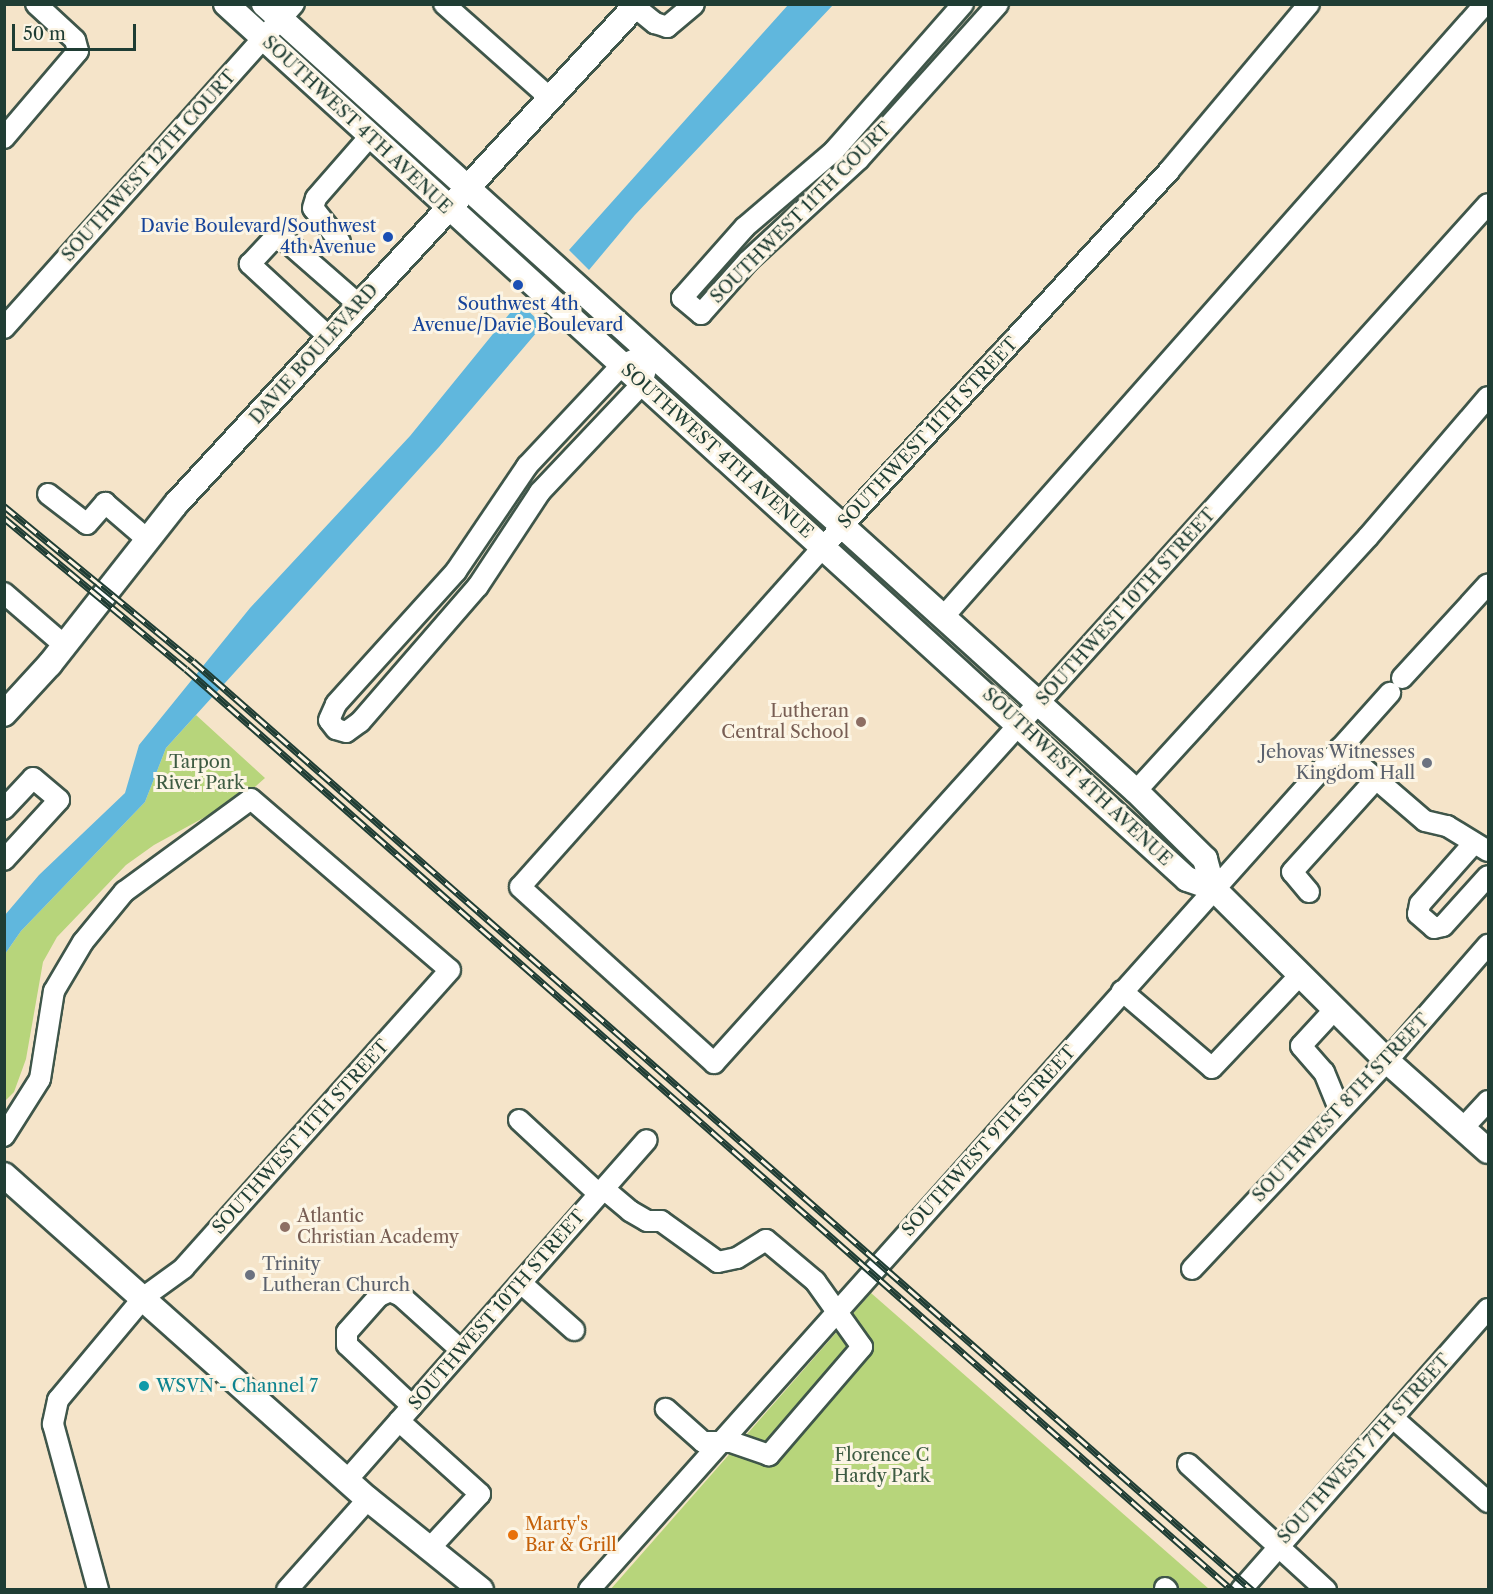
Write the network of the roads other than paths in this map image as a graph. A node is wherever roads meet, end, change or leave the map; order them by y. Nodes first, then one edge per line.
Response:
1 (36, 4) edge
2 (226, 4) edge
3 (694, 4) edge
4 (963, 4) edge
5 (1309, 4) edge
6 (1485, 4) edge
7 (636, 6) edge
8 (993, 6) edge
9 (279, 9) edge
10 (457, 9) edge
11 (264, 38) junction
12 (551, 99) junction
13 (372, 135) junction
14 (4, 138) edge
15 (467, 187) junction
16 (1488, 204) edge
17 (446, 208) junction
18 (340, 242) dead end
19 (358, 304) junction
20 (6, 322) edge
21 (330, 337) junction
22 (651, 352) junction
23 (622, 365) junction
24 (642, 384) junction
25 (1488, 397) edge
26 (48, 494) dead end
27 (844, 524) junction
28 (147, 539) junction
29 (823, 547) junction
30 (1488, 584) edge
31 (4, 593) edge
32 (944, 616) junction
33 (64, 645) junction
34 (1040, 703) junction
35 (4, 714) edge
36 (1020, 724) junction
37 (1340, 748) junction
38 (1375, 780) junction
39 (1136, 791) junction
40 (4, 809) edge
41 (1481, 847) edge
42 (4, 860) edge
43 (1488, 876) edge
44 (1213, 888) junction
45 (1309, 892) dead end
46 (1488, 945) edge
47 (1481, 968) edge
48 (1300, 975) junction
49 (1122, 991) junction
50 (1335, 1009) junction
51 (1388, 1061) junction
52 (714, 1063) joint
53 (1488, 1101) edge
54 (1340, 1111) junction
55 (519, 1120) dead end
56 (1463, 1128) junction
57 (4, 1136) edge
58 (647, 1140) dead end
59 (1488, 1151) edge
60 (4, 1175) edge
61 (601, 1191) junction
62 (1192, 1269) dead end
63 (521, 1283) junction
64 (144, 1297) junction
65 (835, 1313) junction
66 (1486, 1318) edge
67 (574, 1330) dead end
68 (461, 1350) junction
69 (666, 1409) dead end
70 (406, 1413) junction
71 (1393, 1418) junction
72 (721, 1441) junction
73 (1188, 1464) dead end
74 (347, 1480) junction
75 (368, 1499) junction
76 (1488, 1502) edge
77 (1277, 1547) junction
78 (429, 1549) junction
79 (98, 1590) edge
80 (287, 1590) edge
81 (481, 1590) edge
82 (589, 1590) edge
83 (1241, 1590) edge
84 (1326, 1590) edge

1 - 14 street
2 - 11 main road, SOUTHWEST 4TH AVENUE
3 - 7 street
4 - 8 street, SOUTHWEST 11TH COURT
5 - 27 street, SOUTHWEST 11TH STREET
6 - 32 street
7 - 12 main road, DAVIE BOULEVARD
9 - 11 street, SOUTHWEST 12TH COURT
9 - 15 main road, SOUTHWEST 4TH AVENUE
10 - 12 street
11 - 13 main road, SOUTHWEST 4TH AVENUE
11 - 20 street, SOUTHWEST 12TH COURT
12 - 15 main road, DAVIE BOULEVARD
13 - 17 main road, SOUTHWEST 4TH AVENUE
13 - 18 street
15 - 17 main road, DAVIE BOULEVARD
15 - 22 main road, SOUTHWEST 4TH AVENUE
16 - 34 street, SOUTHWEST 10TH STREET
17 - 19 main road, DAVIE BOULEVARD
17 - 23 main road, SOUTHWEST 4TH AVENUE
19 - 21 main road, DAVIE BOULEVARD
19 - 21 street
21 - 28 main road, DAVIE BOULEVARD
22 - 23 street
22 - 24 street
22 - 27 main road, SOUTHWEST 4TH AVENUE
23 - 24 main road, SOUTHWEST 4TH AVENUE
23 - 24 street
24 - 29 main road, SOUTHWEST 4TH AVENUE
25 - 39 street
26 - 28 street
27 - 29 street, SOUTHWEST 11TH STREET
27 - 32 main road, SOUTHWEST 4TH AVENUE
28 - 33 main road, DAVIE BOULEVARD
29 - 36 main road, SOUTHWEST 4TH AVENUE
29 - 52 street, SOUTHWEST 11TH STREET
30 - 37 street, SOUTHWEST 9TH STREET
31 - 33 street
32 - 34 main road, SOUTHWEST 4TH AVENUE
33 - 35 main road, DAVIE BOULEVARD
34 - 36 street, SOUTHWEST 10TH STREET
34 - 39 main road, SOUTHWEST 4TH AVENUE
36 - 44 main road, SOUTHWEST 4TH AVENUE
36 - 52 street, SOUTHWEST 10TH STREET
37 - 38 street
37 - 44 street, SOUTHWEST 9TH STREET
38 - 41 street
38 - 45 street
39 - 44 main road, SOUTHWEST 4TH AVENUE
40 - 42 street
41 - 43 street
44 - 48 main road, SOUTHWEST 4TH AVENUE
44 - 49 street, SOUTHWEST 9TH STREET
46 - 47 street, SOUTHWEST 8TH STREET
47 - 51 street, SOUTHWEST 8TH STREET
48 - 49 street
48 - 50 main road, SOUTHWEST 4TH AVENUE
49 - 65 street, SOUTHWEST 9TH STREET
50 - 51 main road, SOUTHWEST 4TH AVENUE
50 - 54 street
51 - 54 street, SOUTHWEST 8TH STREET
51 - 56 main road, SOUTHWEST 4TH AVENUE
53 - 56 street
54 - 62 street, SOUTHWEST 8TH STREET
55 - 61 street
56 - 59 main road, SOUTHWEST 4TH AVENUE
57 - 64 street, SOUTHWEST 11TH STREET
58 - 61 street, SOUTHWEST 10TH STREET
60 - 64 main road
61 - 63 street, SOUTHWEST 10TH STREET
61 - 65 street
63 - 67 street
63 - 68 street, SOUTHWEST 10TH STREET
64 - 74 main road
64 - 79 street, SOUTHWEST 11TH STREET
65 - 72 street, SOUTHWEST 9TH STREET
65 - 72 street
66 - 71 street, SOUTHWEST 7TH STREET
68 - 70 street, SOUTHWEST 10TH STREET
68 - 70 street
69 - 72 street
70 - 74 street, SOUTHWEST 10TH STREET
70 - 78 street
71 - 76 street
71 - 77 street, SOUTHWEST 7TH STREET
72 - 82 street, SOUTHWEST 9TH STREET
73 - 77 street
74 - 75 main road
75 - 78 main road
75 - 80 street
77 - 83 street, SOUTHWEST 7TH STREET
77 - 84 street
78 - 81 main road

